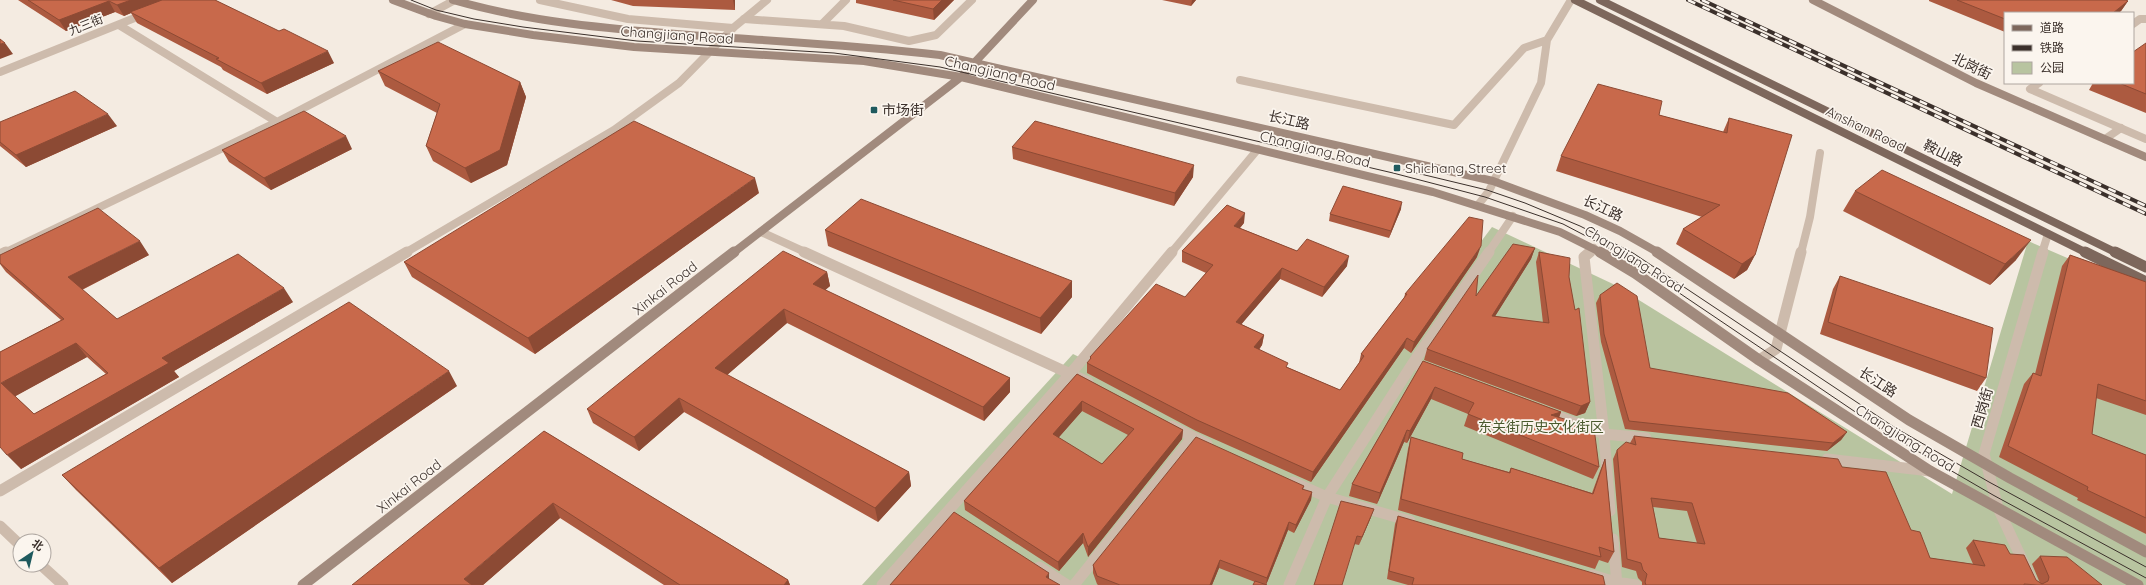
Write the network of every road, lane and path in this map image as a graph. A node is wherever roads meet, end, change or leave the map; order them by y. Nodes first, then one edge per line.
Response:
1 (393, 0) edge
2 (454, 0) edge
3 (540, 0) edge
4 (767, 0) edge
5 (846, 0) edge
6 (972, 0) edge
7 (1033, 0) edge
8 (1571, 0) edge
9 (1575, 0) edge
10 (1600, 0) edge
11 (1813, 0) edge
12 (153, 11) edge
13 (429, 14) junction
14 (744, 19) junction
15 (2146, 19) edge
16 (2134, 23) edge
17 (465, 24) junction
18 (822, 24) junction
19 (119, 25) junction
20 (733, 28) junction
21 (723, 38) junction
22 (1547, 40) junction
23 (709, 52) junction
24 (976, 62) junction
25 (0, 72) edge
26 (961, 77) junction
27 (1240, 80) dead end
28 (2037, 84) edge
29 (277, 122) junction
30 (2121, 128) junction
31 (2105, 139) junction
32 (2146, 139) edge
33 (1258, 149) junction
34 (1820, 153) dead end
35 (2146, 157) edge
36 (1493, 181) junction
37 (1478, 205) junction
38 (1513, 216) junction
39 (761, 232) junction
40 (2048, 234) junction
41 (1594, 248) junction
42 (0, 255) edge
43 (2146, 267) edge
44 (2146, 282) edge
45 (1781, 333) junction
46 (1759, 360) junction
47 (1413, 363) junction
48 (1071, 373) junction
49 (1442, 374) edge
50 (1098, 387) edge
51 (1538, 409) edge
52 (1159, 419) edge
53 (1604, 434) junction
54 (1193, 437) junction
55 (1659, 440) edge
56 (1221, 450) edge
57 (1818, 458) edge
58 (1985, 466) junction
59 (1930, 472) junction
60 (1285, 478) edge
61 (0, 491) edge
62 (1327, 497) junction
63 (1998, 508) junction
64 (950, 509) junction
65 (963, 518) edge
66 (1418, 524) edge
67 (0, 526) edge
68 (12, 537) edge
69 (2146, 552) edge
70 (1028, 560) edge
71 (1578, 571) edge
72 (50, 573) edge
73 (1616, 584) edge
74 (63, 585) edge
75 (303, 585) edge
76 (882, 585) edge
77 (1067, 585) edge
78 (1074, 585) edge
79 (1289, 585) edge
80 (1636, 585) edge
81 (2034, 585) edge
82 (2138, 585) edge

1 - 13 main road, Changjiang Road
2 - 13 street
2 - 21 main road, Changjiang Road
3 - 20 street
4 - 14 street
5 - 18 street
6 - 18 street
7 - 24 main road, Xinkai Road
8 - 22 street
9 - 40 main road, Anshan Road
10 - 43 main road, 鞍山路
11 - 31 main road, 北岗街
12 - 19 street, 九三街
13 - 17 main road, Changjiang Road
14 - 18 street
14 - 20 street
15 - 16 street
17 - 23 main road, Changjiang Road
17 - 29 street
19 - 25 street, 九三街
19 - 29 street
20 - 21 street
21 - 23 street
21 - 24 main road, Changjiang Road
22 - 27 street
22 - 36 street
23 - 26 main road, Changjiang Road
23 - 61 street
24 - 26 main road, Xinkai Road
24 - 36 main road, 长江路
26 - 33 main road, Changjiang Road
26 - 39 main road, Xinkai Road
28 - 30 street
29 - 42 street
30 - 31 street
30 - 32 street
31 - 35 main road, 北岗街
33 - 37 main road, Changjiang Road
33 - 48 street
34 - 45 street
36 - 37 street
36 - 45 main road, 长江路
37 - 38 main road, Changjiang Road
38 - 41 main road, Changjiang Road
38 - 47 street
39 - 48 street
39 - 75 main road, Xinkai Road
40 - 44 main road, Anshan Road
40 - 58 street, 西岗街
41 - 46 main road, Changjiang Road
41 - 53 street
45 - 46 street
45 - 58 main road, 长江路
46 - 59 main road, Changjiang Road
47 - 49 street
47 - 62 street
48 - 50 street
48 - 64 street
51 - 53 street
52 - 54 street
53 - 55 street
53 - 73 street
54 - 56 street
54 - 78 street
57 - 59 street
58 - 63 street, 西岗街
58 - 69 main road, 长江路
59 - 63 main road, Changjiang Road
60 - 62 street
62 - 66 street
62 - 79 street
63 - 81 street, 西岗街
63 - 82 main road, Changjiang Road
64 - 65 street
64 - 76 street
67 - 68 street
70 - 77 street
71 - 73 street
72 - 74 street
73 - 80 street

